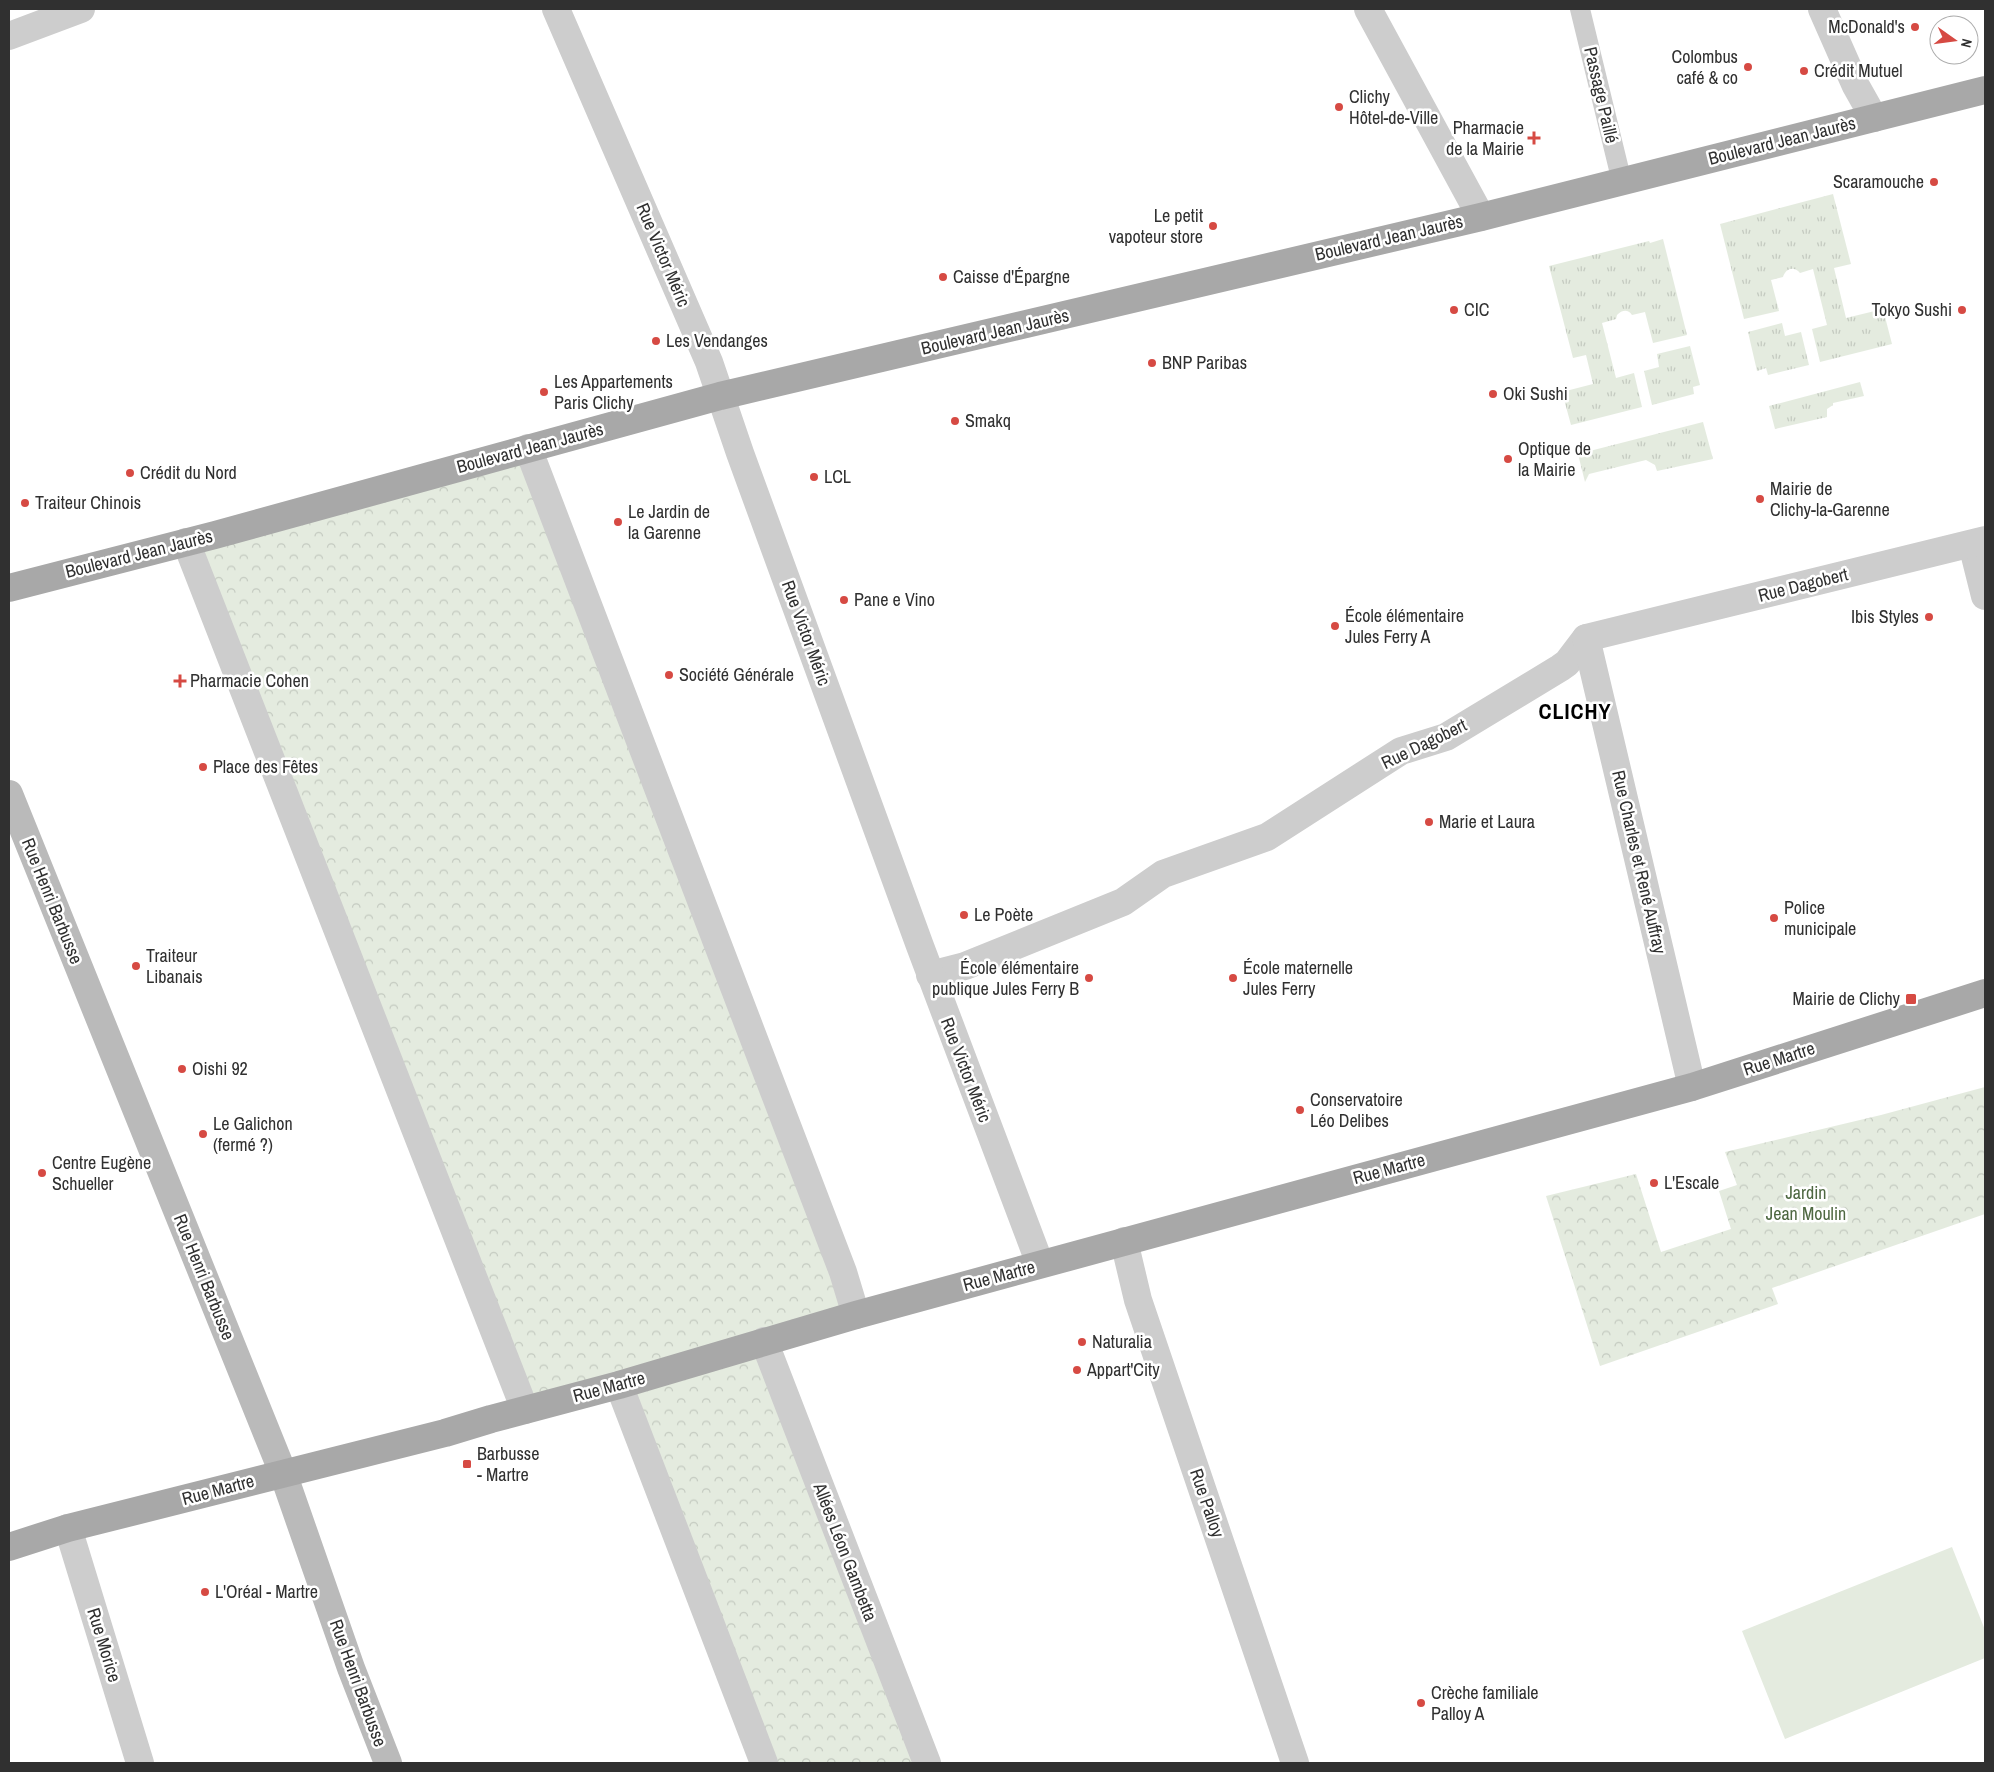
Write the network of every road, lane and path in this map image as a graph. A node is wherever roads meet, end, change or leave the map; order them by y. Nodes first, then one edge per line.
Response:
1 (81, 9) edge
2 (556, 9) edge
3 (1368, 9) edge
4 (1580, 9) edge
5 (1822, 9) edge
6 (9, 36) edge
7 (1985, 90) edge
8 (1874, 118) junction
9 (1622, 182) junction
10 (1481, 216) junction
11 (720, 396) junction
12 (528, 448) junction
13 (186, 542) junction
14 (1979, 542) edge
15 (9, 588) edge
16 (1985, 596) edge
17 (1586, 638) junction
18 (9, 794) edge
19 (930, 974) junction
20 (1985, 993) edge
21 (1692, 1087) junction
22 (1124, 1241) junction
23 (1040, 1264) junction
24 (856, 1315) junction
25 (764, 1341) junction
26 (619, 1385) junction
27 (525, 1410) junction
28 (283, 1472) junction
29 (68, 1528) junction
30 (9, 1547) edge
31 (140, 1763) edge
32 (388, 1763) edge
33 (764, 1763) edge
34 (927, 1763) edge
35 (1295, 1763) edge

1 - 6 street
2 - 11 street, Rue Victor Méric
3 - 10 street
4 - 9 lane, Passage Paillé
5 - 8 street
7 - 8 main road, Boulevard Jean Jaurès
8 - 9 main road, Boulevard Jean Jaurès
9 - 10 main road, Boulevard Jean Jaurès
10 - 11 main road, Boulevard Jean Jaurès
11 - 12 main road, Boulevard Jean Jaurès
11 - 19 street, Rue Victor Méric
12 - 13 main road, Boulevard Jean Jaurès
12 - 24 street
13 - 15 main road, Boulevard Jean Jaurès
13 - 27 street
14 - 16 street
14 - 17 street, Rue Dagobert
17 - 19 street, Rue Dagobert
17 - 21 street, Rue Charles et René Auffray
18 - 28 main road, Rue Henri Barbusse
19 - 23 street, Rue Victor Méric
20 - 21 main road, Rue Martre
21 - 22 main road, Rue Martre
22 - 23 main road, Rue Martre
22 - 35 street, Rue Palloy
23 - 24 main road, Rue Martre
24 - 25 main road, Rue Martre
25 - 26 main road, Rue Martre
25 - 34 street, Allées Léon Gambetta
26 - 27 main road, Rue Martre
26 - 33 street
27 - 28 main road, Rue Martre
28 - 29 main road, Rue Martre
28 - 32 main road, Rue Henri Barbusse
29 - 30 main road, Rue Martre
29 - 31 street, Rue Morice

